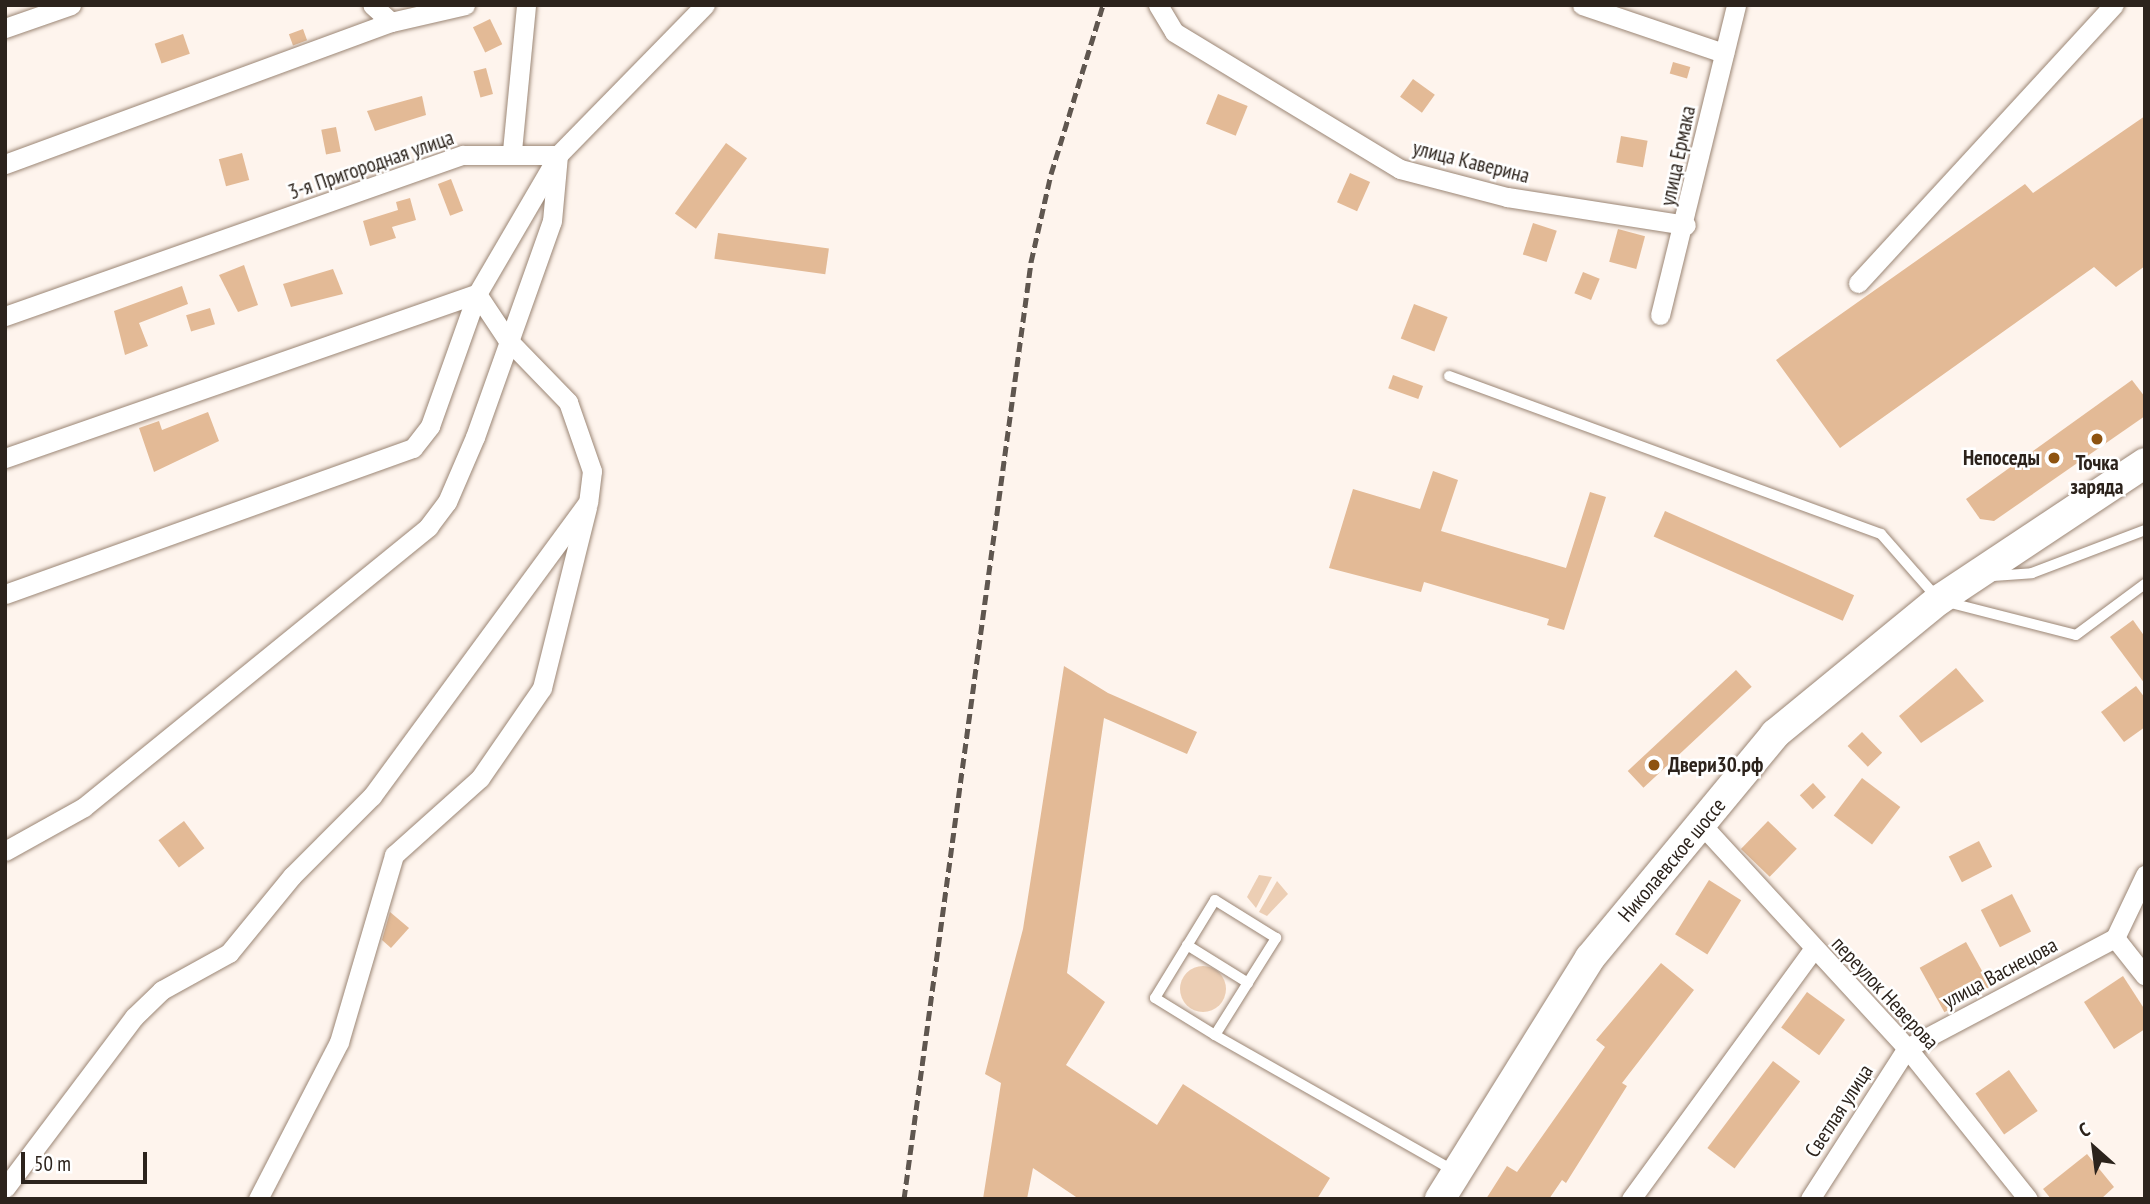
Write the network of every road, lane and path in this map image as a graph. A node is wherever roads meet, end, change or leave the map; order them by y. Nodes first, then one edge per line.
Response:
1 (71, 5) edge
2 (372, 5) edge
3 (465, 5) edge
4 (526, 5) edge
5 (705, 5) edge
6 (1582, 5) edge
7 (1736, 5) edge
8 (2114, 5) edge
9 (1159, 13) edge
10 (391, 22) junction
11 (5, 28) edge
12 (1724, 53) junction
13 (512, 151) junction
14 (558, 155) junction
15 (5, 164) edge
16 (1686, 225) junction
17 (1858, 282) dead end
18 (477, 294) junction
19 (1660, 315) dead end
20 (5, 316) edge
21 (507, 339) junction
22 (1449, 376) dead end
23 (5, 458) edge
24 (2145, 463) edge
25 (587, 502) junction
26 (2145, 530) edge
27 (1975, 578) junction
28 (2145, 584) edge
29 (5, 594) edge
30 (1939, 600) junction
31 (1701, 824) junction
32 (5, 851) edge
33 (2145, 875) edge
34 (2115, 938) junction
35 (1187, 945) junction
36 (1813, 949) junction
37 (2144, 975) edge
38 (1248, 983) junction
39 (1215, 1035) junction
40 (1907, 1048) junction
41 (1457, 1172) junction
42 (5, 1188) edge
43 (258, 1199) edge
44 (1440, 1199) edge
45 (1630, 1199) edge
46 (1810, 1199) edge
47 (2028, 1199) edge

1 - 11 street
2 - 10 street
3 - 10 street
4 - 13 street
5 - 14 street
6 - 12 street
7 - 12 street, улица Ермака
8 - 17 street
9 - 16 street, улица Каверина
10 - 15 street
12 - 16 street, улица Ермака
13 - 14 street, 3-я Пригородная улица
13 - 20 street, 3-я Пригородная улица
14 - 18 street
14 - 21 street
16 - 19 street, улица Ермака
18 - 21 street
18 - 23 street
18 - 29 street
21 - 25 street
21 - 32 street
22 - 30 lane
24 - 27 main road, Николаевское шоссе
25 - 42 street
25 - 43 street
26 - 27 lane
27 - 30 main road, Николаевское шоссе
28 - 30 lane
30 - 31 main road, Николаевское шоссе
31 - 36 street, переулок Неверова
31 - 41 main road, Николаевское шоссе
33 - 34 street
34 - 37 street
34 - 40 street, улица Васнецова
35 - 38 lane
35 - 38 lane
35 - 39 lane
36 - 40 street, переулок Неверова
36 - 45 street
38 - 39 lane
39 - 41 lane
40 - 46 street, Светлая улица
40 - 47 street, переулок Неверова
41 - 44 main road, Николаевское шоссе

